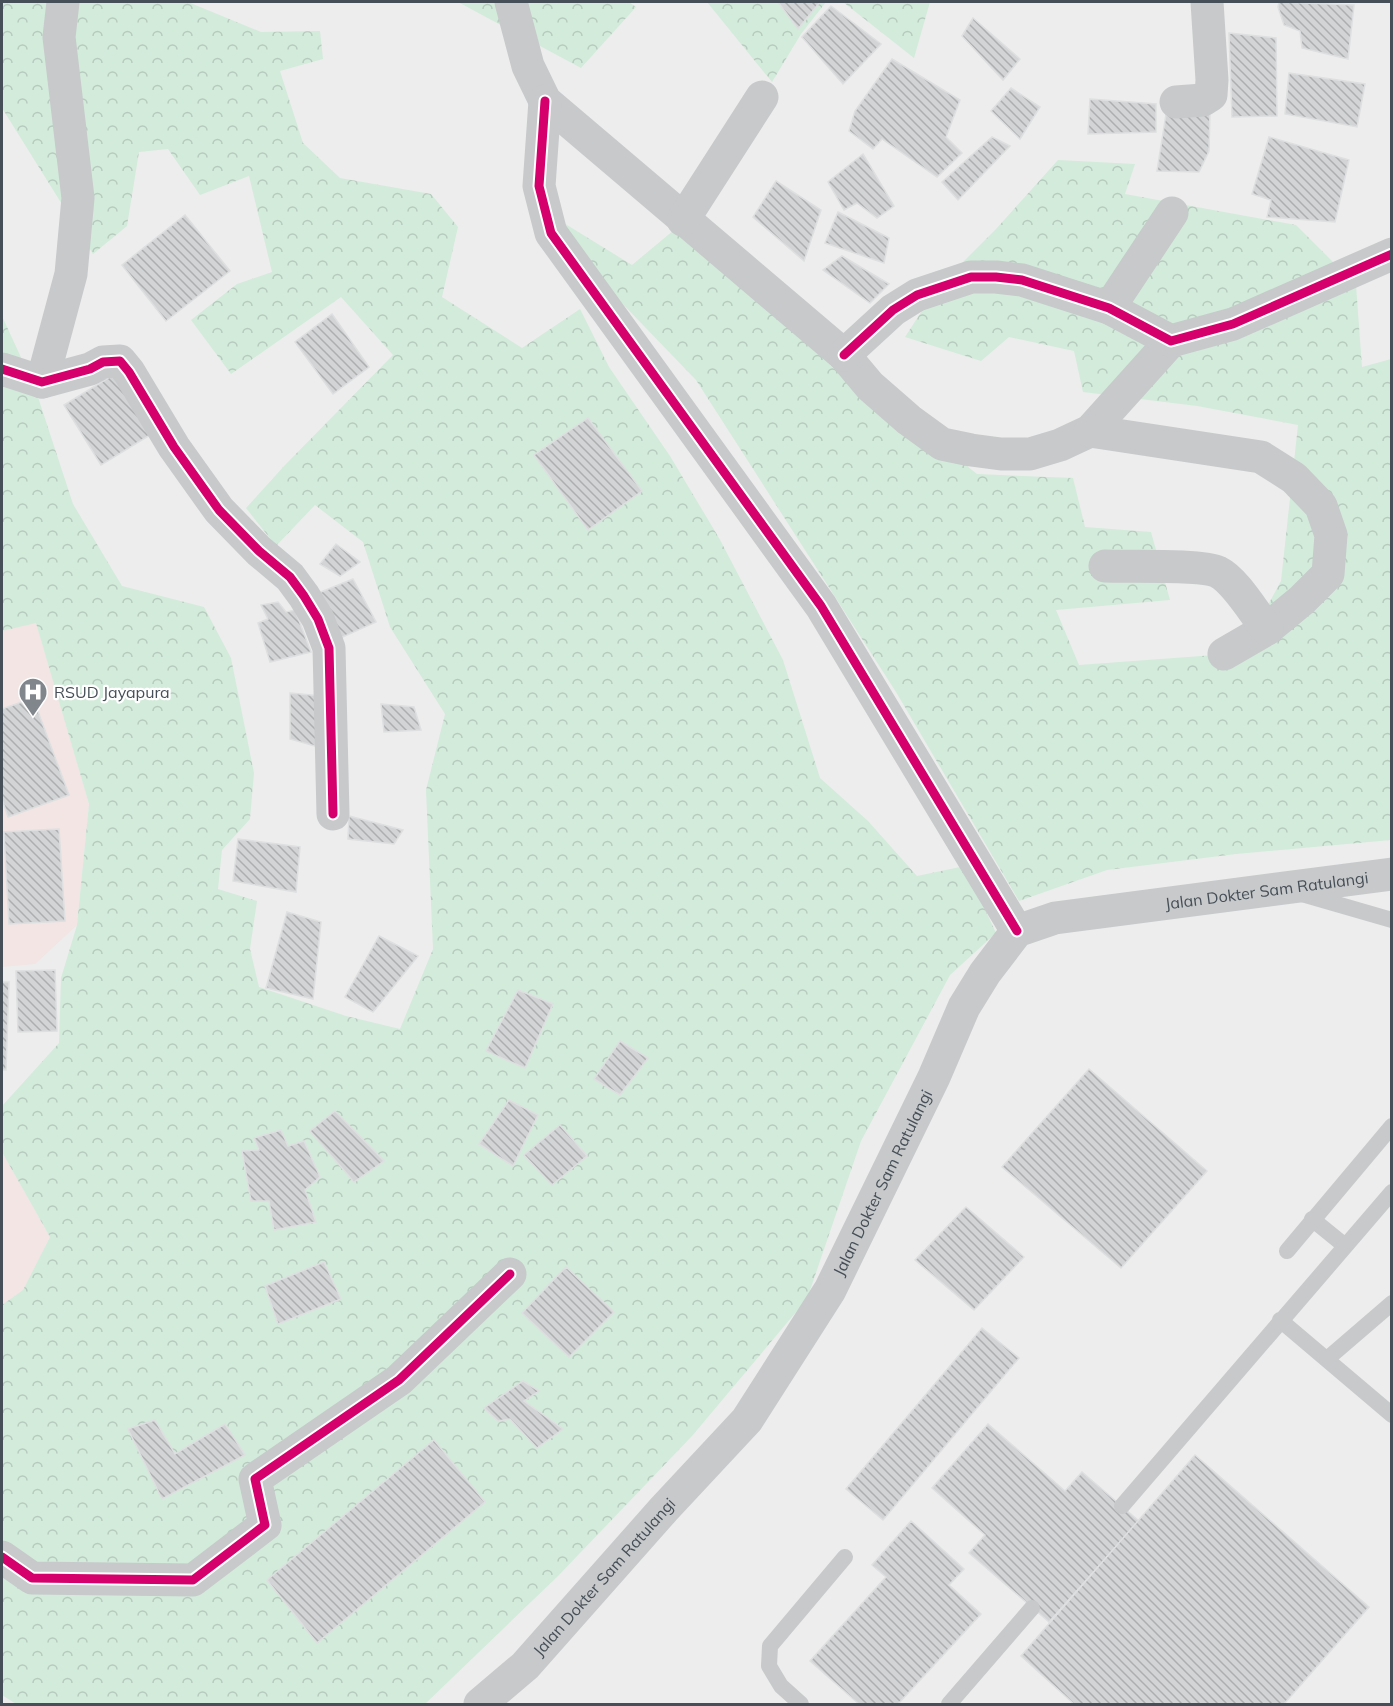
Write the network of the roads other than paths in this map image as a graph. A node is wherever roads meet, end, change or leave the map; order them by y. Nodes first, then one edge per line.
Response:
1 (63, 2) edge
2 (512, 2) edge
3 (1207, 2) edge
4 (762, 97) dead end
5 (546, 101) junction
6 (1176, 102) dead end
7 (1172, 213) dead end
8 (683, 220) junction
9 (1392, 254) edge
10 (1109, 308) junction
11 (1171, 341) junction
12 (844, 355) junction
13 (2, 369) edge
14 (42, 382) junction
15 (1090, 431) junction
16 (1105, 566) dead end
17 (1267, 629) junction
18 (1224, 654) dead end
19 (333, 814) dead end
20 (1392, 874) edge
21 (1281, 888) junction
22 (1392, 920) edge
23 (1017, 931) junction
24 (1392, 1126) edge
25 (1392, 1192) edge
26 (1312, 1219) junction
27 (1344, 1245) junction
28 (1287, 1251) dead end
29 (510, 1274) dead end
30 (1392, 1303) edge
31 (1280, 1320) junction
32 (1327, 1359) junction
33 (1392, 1414) edge
34 (1122, 1506) dead end
35 (2, 1557) edge
36 (845, 1557) dead end
37 (1032, 1608) dead end
38 (480, 1704) edge
39 (801, 1704) edge
40 (949, 1704) edge

1 - 14 street
2 - 5 street
3 - 6 street
4 - 8 street
5 - 8 street
5 - 23 street
7 - 10 street
8 - 12 street
9 - 11 street
10 - 11 street
10 - 12 street
11 - 15 street
12 - 15 street
13 - 14 street
14 - 19 street
15 - 17 street
16 - 17 street
17 - 18 street
20 - 21 street, Jalan Dokter Sam Ratulangi
21 - 22 lane
21 - 23 street, Jalan Dokter Sam Ratulangi
23 - 38 street, Jalan Dokter Sam Ratulangi
24 - 26 lane
25 - 27 lane
26 - 27 lane
26 - 28 lane
27 - 31 lane
29 - 35 street
30 - 32 lane
31 - 32 lane
31 - 34 lane
32 - 33 lane
36 - 39 lane
37 - 40 lane

